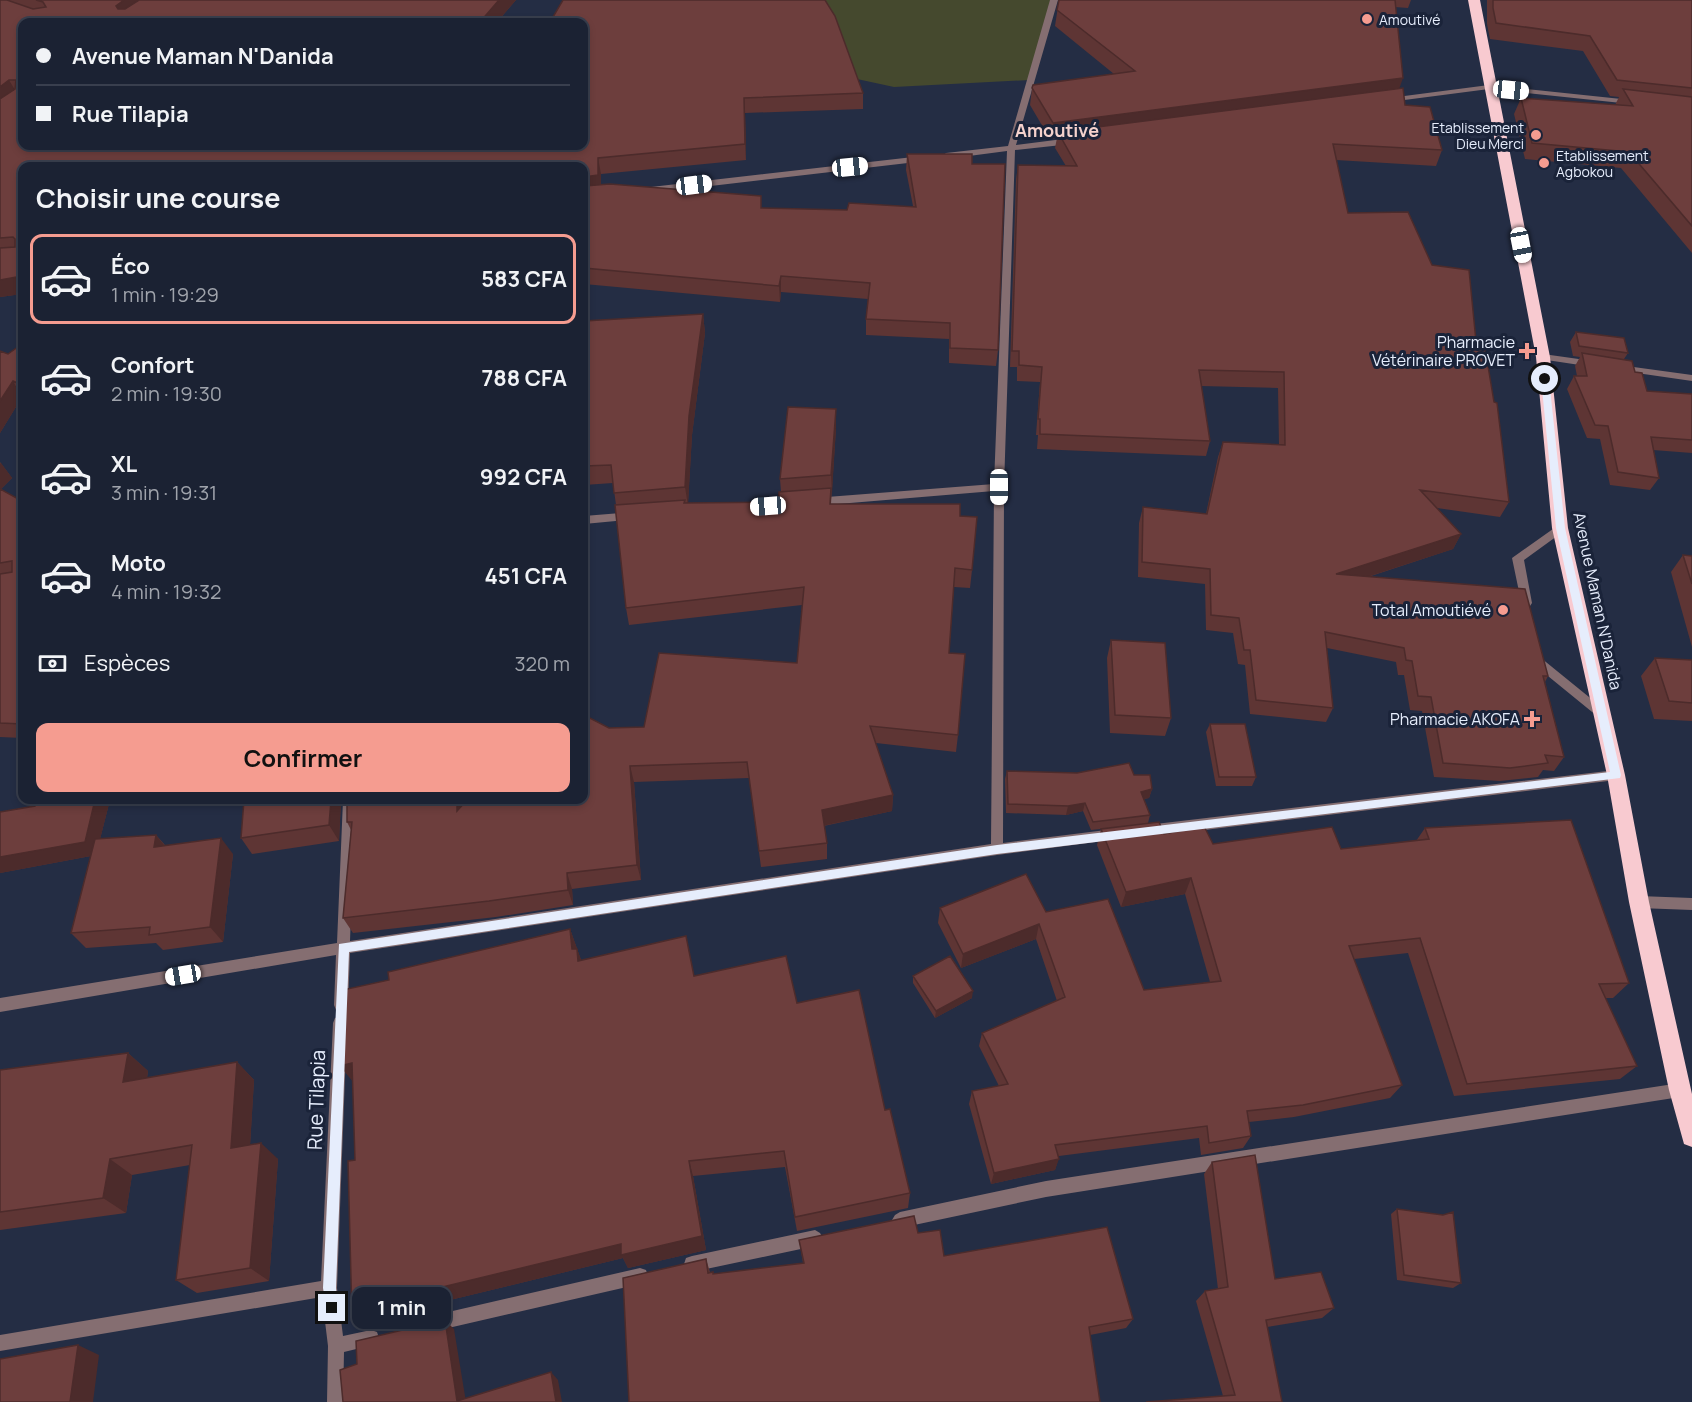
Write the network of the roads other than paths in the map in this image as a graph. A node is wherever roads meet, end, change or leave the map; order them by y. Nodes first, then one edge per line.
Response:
1 (1054, 0) edge
2 (1474, 0) edge
3 (1489, 87) junction
4 (1384, 101) edge
5 (1636, 103) edge
6 (1081, 140) edge
7 (1011, 149) junction
8 (641, 191) edge
9 (1543, 357) junction
10 (1600, 365) edge
11 (1612, 367) edge
12 (1692, 378) edge
13 (999, 487) junction
14 (797, 503) edge
15 (643, 516) edge
16 (588, 520) edge
17 (1560, 528) junction
18 (1528, 618) edge
19 (1532, 639) edge
20 (1601, 713) junction
21 (1616, 775) junction
22 (349, 804) edge
23 (997, 849) junction
24 (1639, 902) junction
25 (1692, 904) edge
26 (343, 948) junction
27 (0, 1005) edge
28 (1680, 1090) junction
29 (1692, 1136) edge
30 (887, 1222) edge
31 (830, 1234) edge
32 (682, 1266) edge
33 (659, 1271) edge
34 (329, 1288) junction
35 (417, 1328) edge
36 (382, 1335) edge
37 (0, 1343) edge
38 (336, 1346) junction
39 (335, 1402) edge

1 - 7 street
2 - 3 highway, Avenue Maman N'Danida
3 - 4 street
3 - 5 street
3 - 9 highway, Avenue Maman N'Danida
6 - 7 street
7 - 8 street
7 - 13 street
9 - 10 street
9 - 17 highway, Avenue Maman N'Danida
11 - 12 street
13 - 14 street
13 - 23 street
15 - 16 street
17 - 18 street
17 - 20 highway, Avenue Maman N'Danida
19 - 20 street
20 - 21 highway, Avenue Maman N'Danida
21 - 23 street
21 - 24 highway, Avenue Maman N'Danida
22 - 26 street, Rue Tilapia
23 - 26 street
24 - 25 street
24 - 28 highway, Avenue Maman N'Danida
26 - 27 street
26 - 34 street, Rue Tilapia
28 - 29 highway, Avenue Maman N'Danida
28 - 30 street
31 - 32 street
33 - 35 street
34 - 37 street
34 - 38 street, Rue Tilapia
36 - 38 street
38 - 39 street, Rue Tilapia

